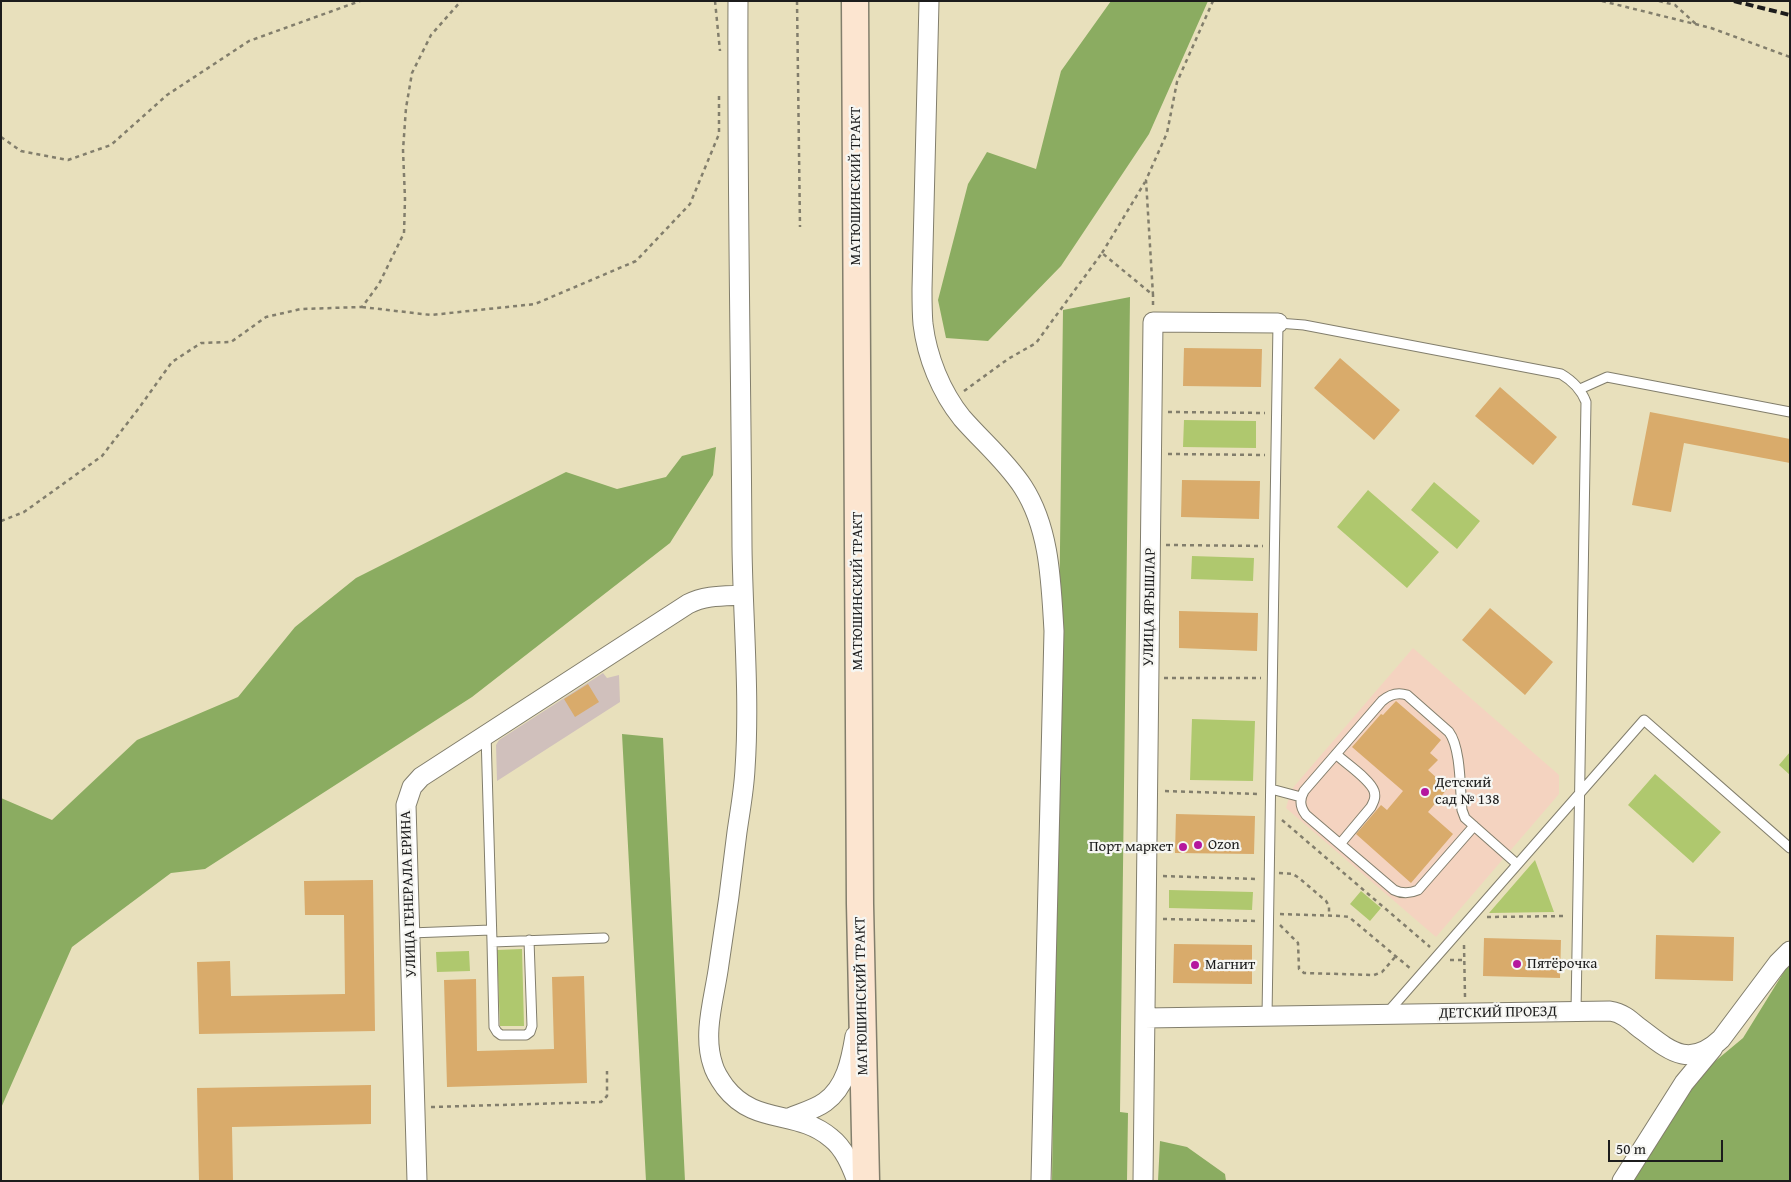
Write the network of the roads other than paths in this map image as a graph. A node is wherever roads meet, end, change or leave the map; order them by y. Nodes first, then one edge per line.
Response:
1 (738, 1) edge
2 (855, 1) edge
3 (929, 1) edge
4 (1278, 323) junction
5 (1580, 389) junction
6 (1790, 412) edge
7 (743, 595) junction
8 (486, 734) junction
9 (1336, 754) junction
10 (1271, 792) junction
11 (1580, 792) junction
12 (1301, 797) junction
13 (1474, 826) junction
14 (1340, 844) junction
15 (1790, 848) edge
16 (1517, 864) junction
17 (492, 930) junction
18 (410, 933) junction
19 (604, 938) dead end
20 (529, 940) junction
21 (492, 942) junction
22 (1790, 951) edge
23 (862, 990) junction
24 (1576, 1012) junction
25 (1386, 1014) junction
26 (1267, 1016) junction
27 (1145, 1018) junction
28 (1721, 1039) junction
29 (789, 1118) junction
30 (416, 1181) edge
31 (857, 1181) edge
32 (866, 1181) edge
33 (1041, 1181) edge
34 (1143, 1181) edge
35 (1622, 1181) edge

1 - 7 street
2 - 23 main road, МАТЮШИНСКИЙ ТРАКТ
3 - 33 street
4 - 5 lane
4 - 10 lane
4 - 27 street, УЛИЦА ЯРЫШЛАР
5 - 6 lane
5 - 11 lane
7 - 8 street, УЛИЦА ГЕНЕРАЛА ЕРИНА
7 - 29 street
8 - 17 lane
8 - 18 street, УЛИЦА ГЕНЕРАЛА ЕРИНА
9 - 12 lane
9 - 13 lane
9 - 14 lane
10 - 12 lane
10 - 26 lane
11 - 15 lane
11 - 16 lane
11 - 24 lane
12 - 14 lane
13 - 14 lane
13 - 16 lane
16 - 25 lane
17 - 18 lane
17 - 21 lane
18 - 30 street, УЛИЦА ГЕНЕРАЛА ЕРИНА
19 - 20 lane
20 - 21 lane
20 - 21 lane
22 - 28 street, ДЕТСКИЙ ПРОЕЗД
23 - 29 street
23 - 32 main road, МАТЮШИНСКИЙ ТРАКТ
24 - 25 street, ДЕТСКИЙ ПРОЕЗД
24 - 28 street, ДЕТСКИЙ ПРОЕЗД
25 - 26 street, ДЕТСКИЙ ПРОЕЗД
26 - 27 street, ДЕТСКИЙ ПРОЕЗД
27 - 34 street, УЛИЦА ЯРЫШЛАР
28 - 35 street
29 - 31 street

